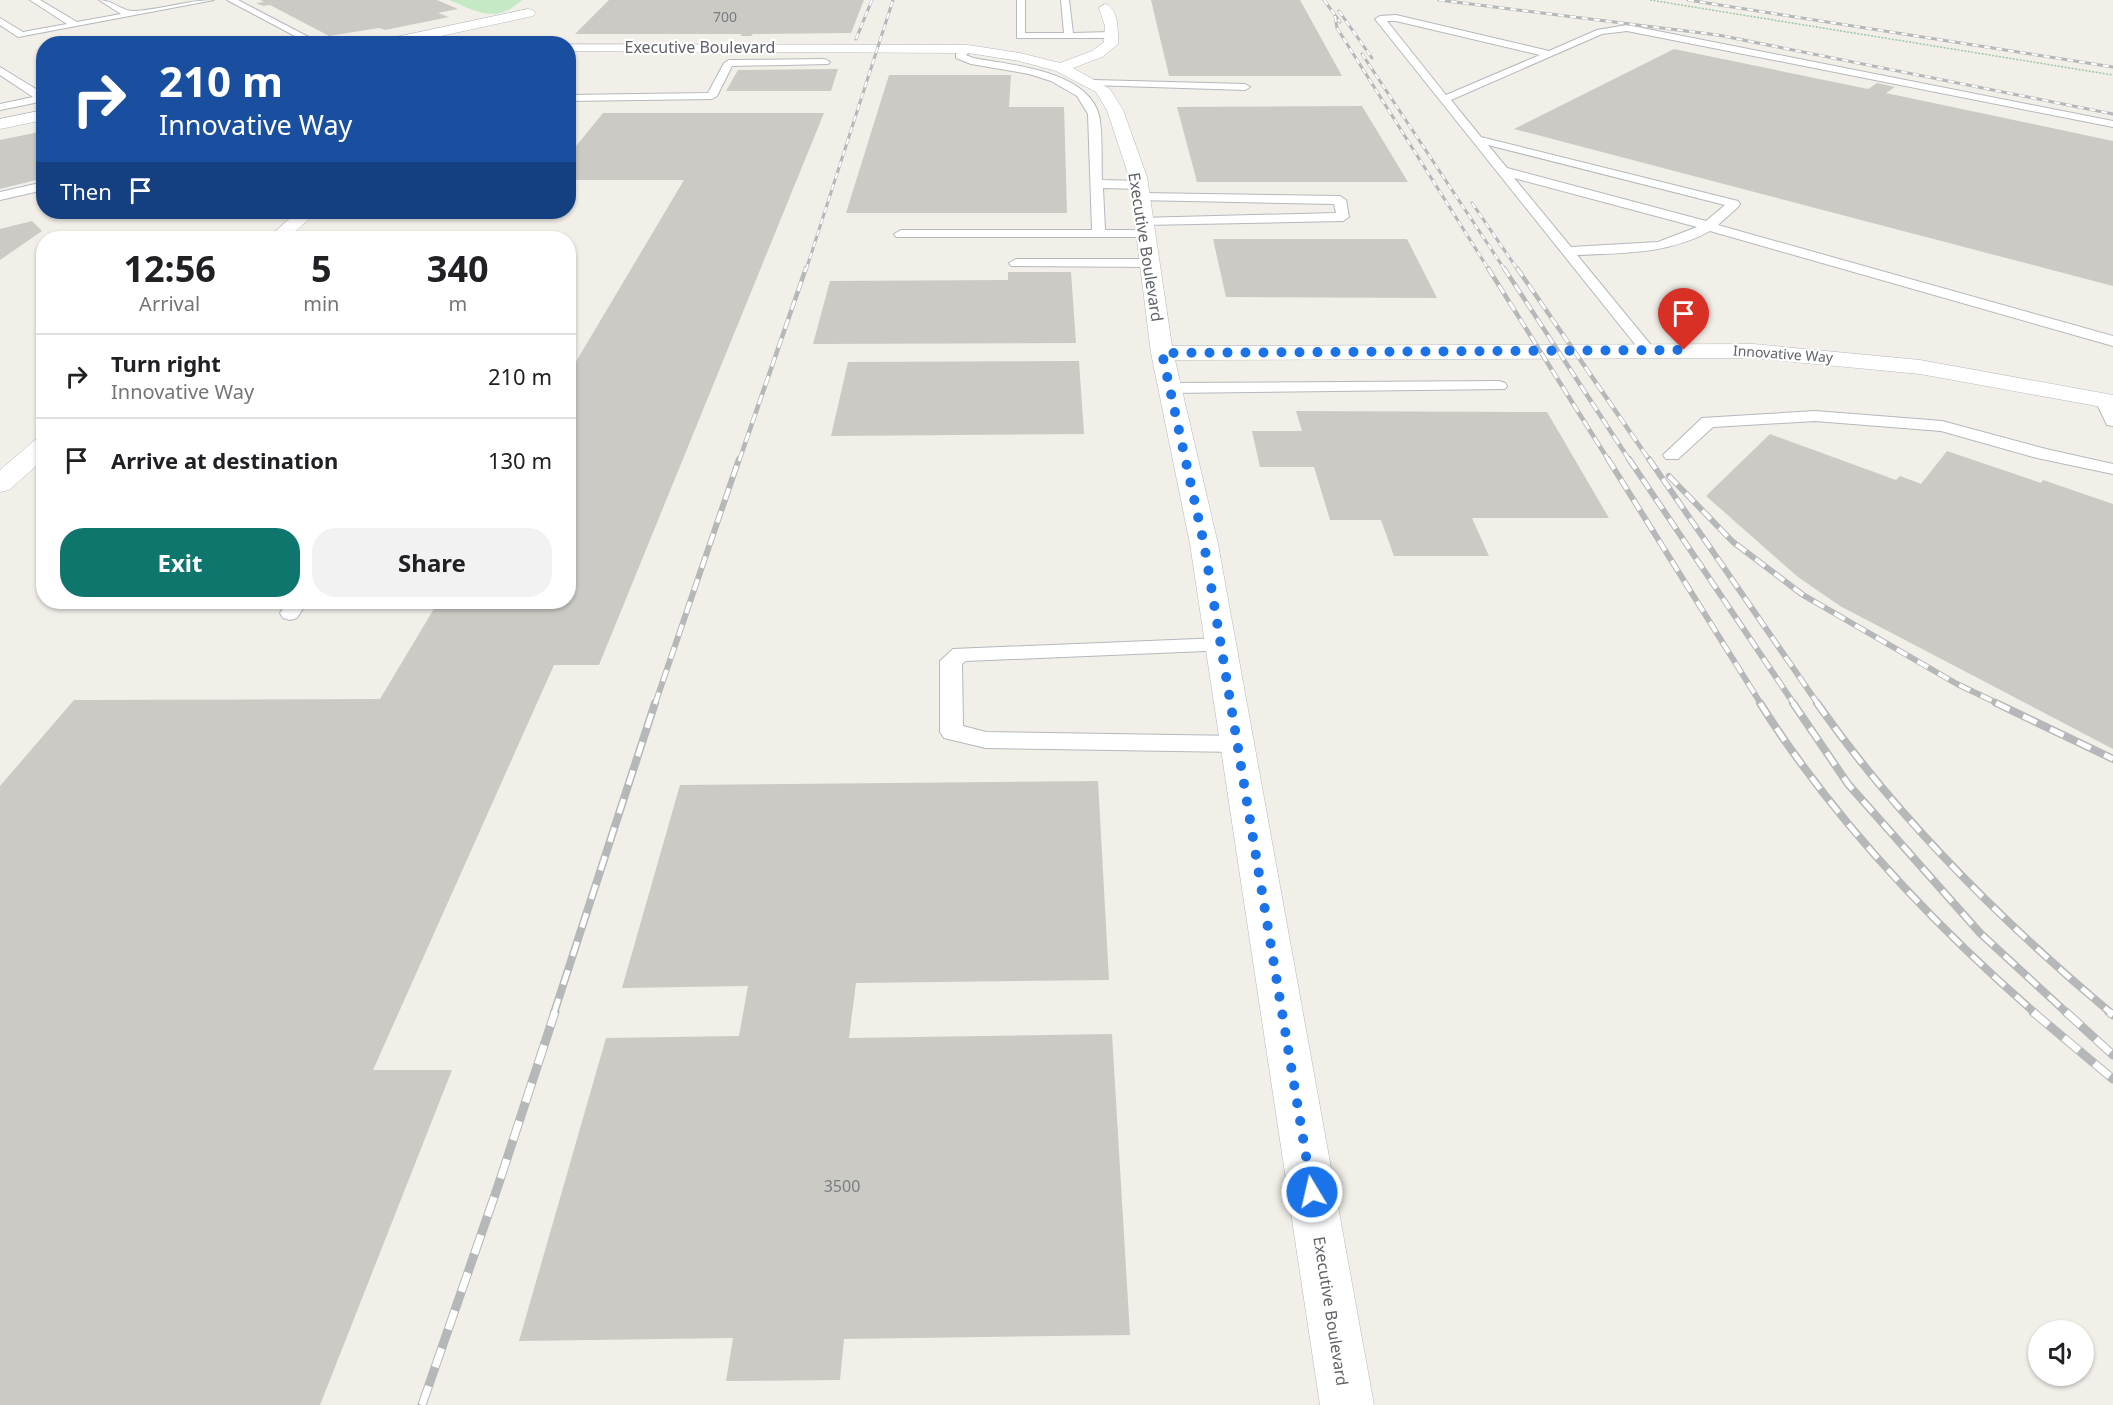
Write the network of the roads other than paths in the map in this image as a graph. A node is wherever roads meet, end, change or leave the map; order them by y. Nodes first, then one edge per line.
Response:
1 (34, 0) edge
2 (103, 0) edge
3 (164, 0) edge
4 (210, 0) edge
5 (231, 0) edge
6 (1021, 0) edge
7 (1065, 0) edge
8 (1103, 4) edge
9 (176, 6) junction
10 (130, 15) junction
11 (0, 21) edge
12 (76, 25) junction
13 (423, 35) junction
14 (1112, 35) junction
15 (302, 36) edge
16 (418, 36) edge
17 (1069, 36) junction
18 (576, 47) edge
19 (1550, 54) junction
20 (733, 55) junction
21 (1011, 61) junction
22 (825, 62) dead end
23 (1062, 68) junction
24 (0, 70) edge
25 (1245, 87) dead end
26 (1093, 90) junction
27 (36, 94) edge
28 (576, 98) edge
29 (36, 99) edge
30 (1445, 99) junction
31 (0, 107) edge
32 (36, 117) edge
33 (0, 124) edge
34 (2113, 124) edge
35 (1477, 139) junction
36 (1503, 171) junction
37 (1098, 184) junction
38 (36, 188) edge
39 (0, 196) edge
40 (1142, 209) junction
41 (300, 219) edge
42 (1708, 226) junction
43 (285, 231) edge
44 (901, 234) dead end
45 (1099, 234) junction
46 (1568, 251) junction
47 (1017, 263) dead end
48 (1150, 263) junction
49 (2113, 341) edge
50 (1647, 350) junction
51 (1162, 353) junction
52 (1499, 386) dead end
53 (1170, 388) junction
54 (2108, 401) edge
55 (2113, 421) edge
56 (36, 452) edge
57 (1672, 455) dead end
58 (2113, 469) edge
59 (0, 484) edge
60 (1221, 645) junction
61 (1238, 744) junction
62 (1347, 1405) edge

1 - 12 lane
2 - 10 lane
3 - 9 lane
4 - 9 lane
5 - 15 lane
6 - 17 lane
7 - 17 lane
8 - 14 street
9 - 10 lane
10 - 12 lane
11 - 12 lane
13 - 13 street
13 - 16 street
14 - 17 lane
14 - 23 street
18 - 20 street, Executive Boulevard
19 - 30 lane
19 - 30 lane
19 - 34 lane
20 - 21 street, Executive Boulevard
20 - 22 lane
20 - 28 lane
21 - 23 street, Executive Boulevard
21 - 26 lane
23 - 26 street, Executive Boulevard
24 - 27 lane
25 - 26 lane
26 - 37 lane
26 - 40 street, Executive Boulevard
29 - 31 lane
30 - 35 lane
32 - 33 street
35 - 36 lane
35 - 42 lane
36 - 42 lane
36 - 46 lane
37 - 40 lane
37 - 45 lane
38 - 39 lane
40 - 40 lane
40 - 45 lane
40 - 48 street, Executive Boulevard
41 - 43 street
42 - 46 lane
42 - 49 lane
44 - 45 lane
46 - 50 lane
47 - 48 lane
48 - 51 street, Executive Boulevard
50 - 51 street, Innovative Way
50 - 54 street, Innovative Way
51 - 53 street, Executive Boulevard
52 - 53 lane
53 - 60 street, Executive Boulevard
54 - 55 lane
56 - 59 street
57 - 58 lane
60 - 61 street, Executive Boulevard
60 - 61 lane
61 - 62 street, Executive Boulevard

